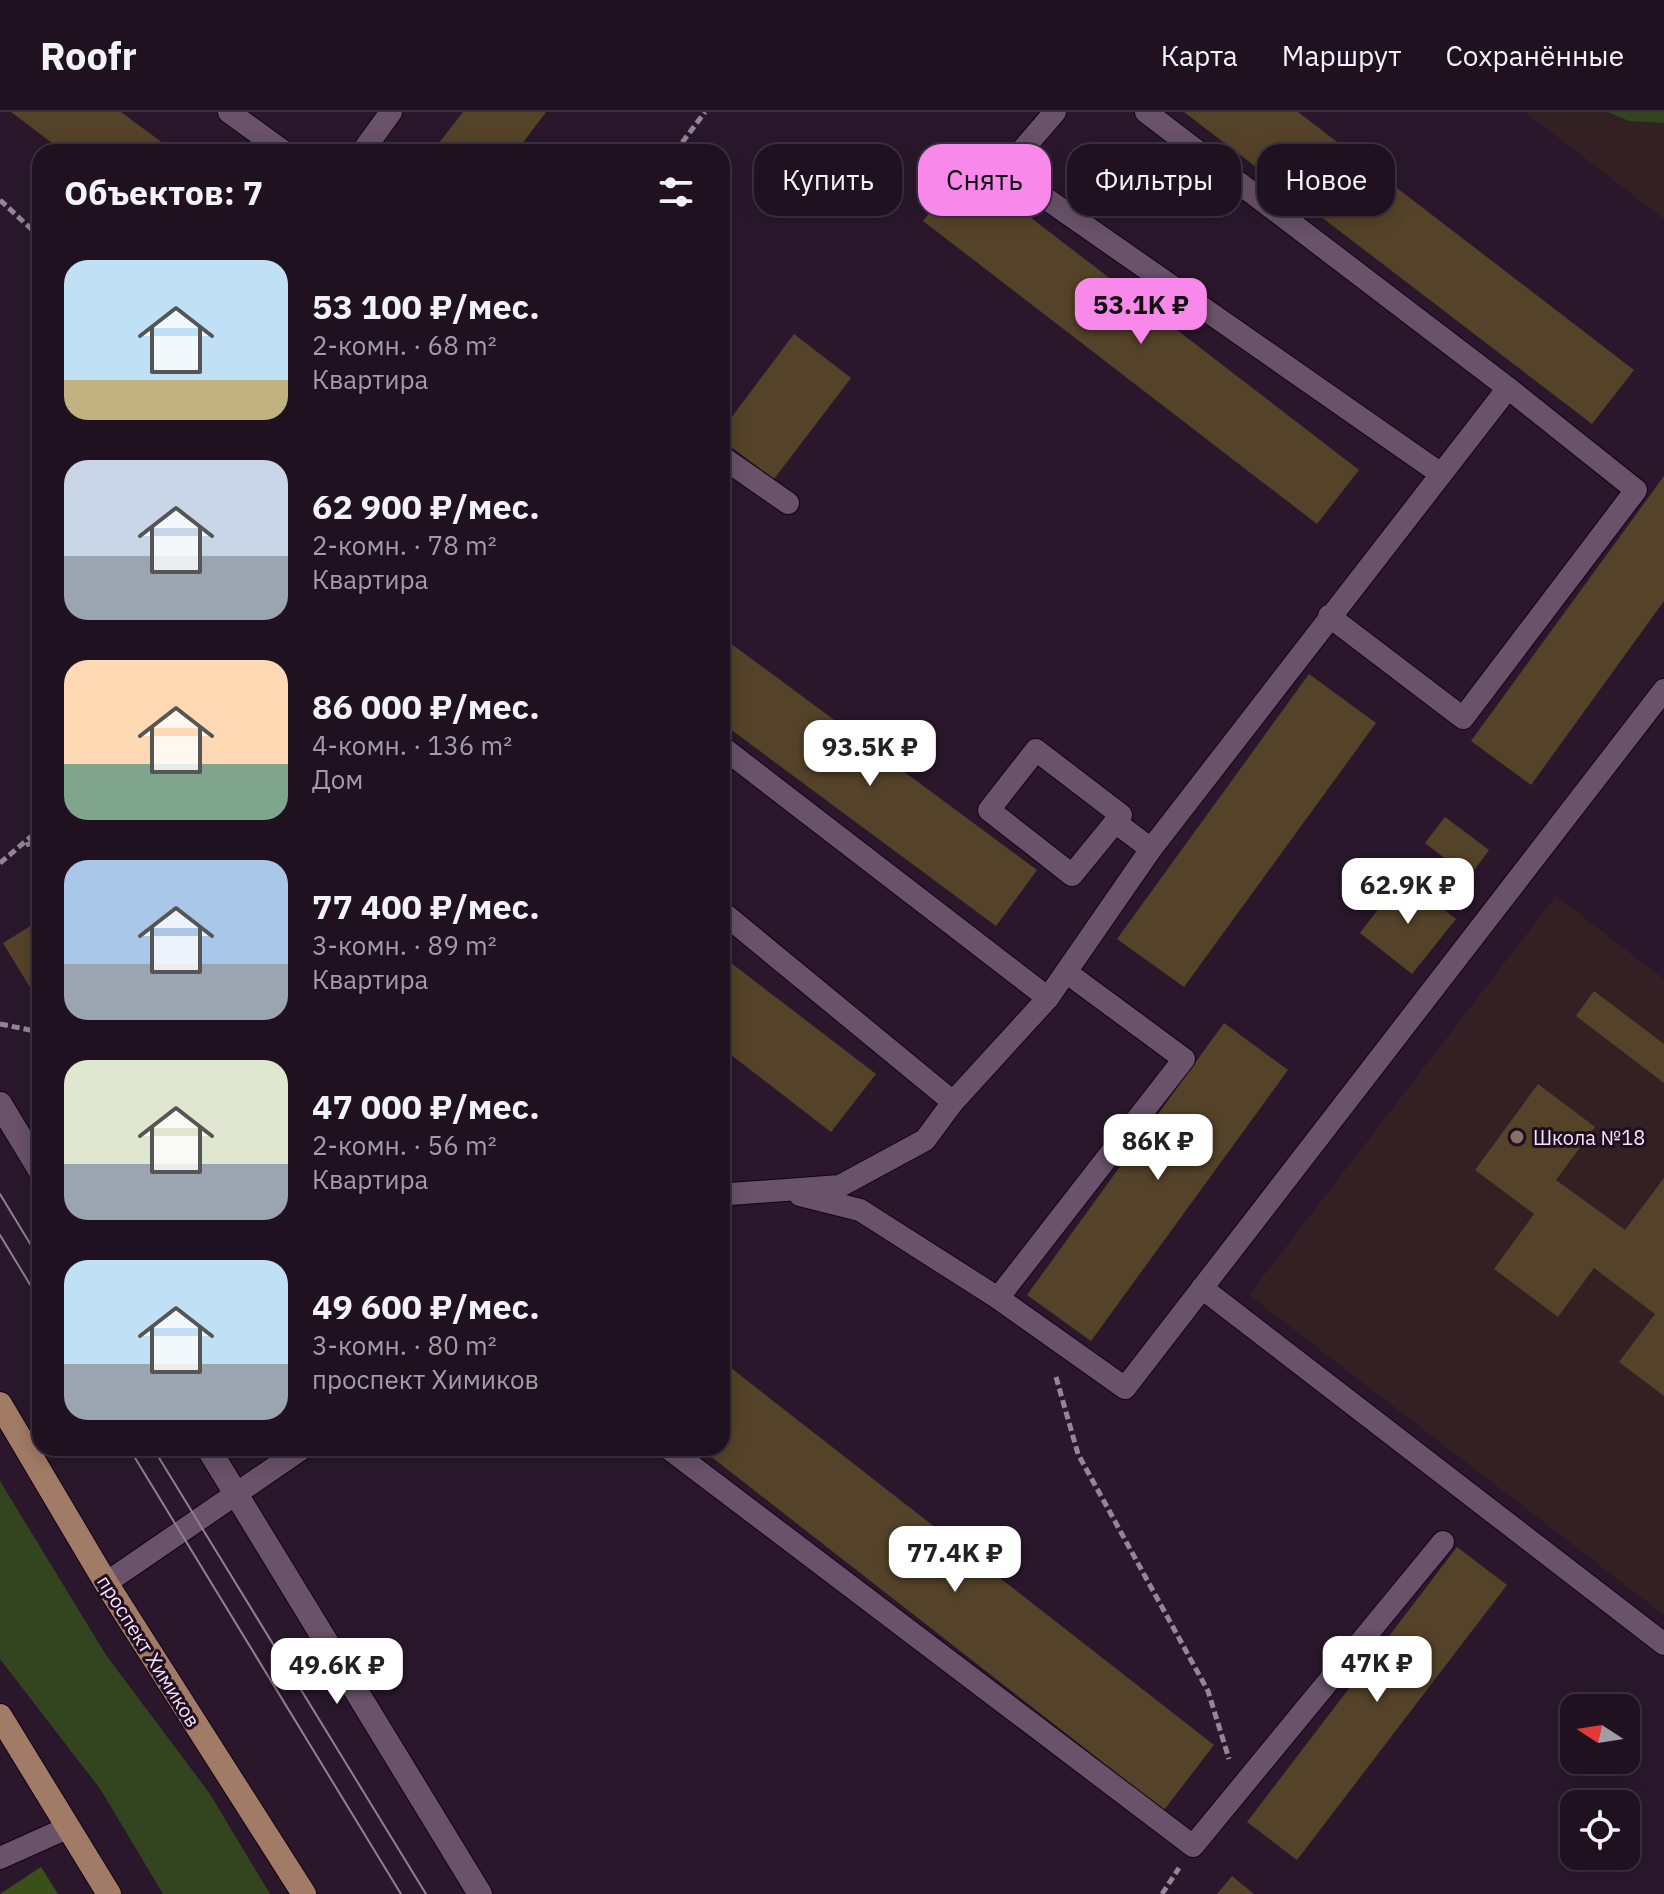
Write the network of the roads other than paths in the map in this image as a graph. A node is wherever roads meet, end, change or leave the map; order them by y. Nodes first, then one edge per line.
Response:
1 (229, 112) edge
2 (391, 112) edge
3 (1055, 112) edge
4 (1146, 112) edge
5 (273, 144) edge
6 (368, 144) edge
7 (1508, 388) junction
8 (730, 463) edge
9 (1441, 474) junction
10 (788, 503) dead end
11 (1329, 616) junction
12 (1664, 690) edge
13 (730, 753) edge
14 (1115, 822) junction
15 (1151, 849) junction
16 (730, 919) edge
17 (1066, 972) junction
18 (1048, 998) junction
19 (953, 1102) junction
20 (0, 1104) edge
21 (32, 1157) edge
22 (780, 1190) junction
23 (730, 1194) edge
24 (1202, 1288) junction
25 (998, 1298) junction
26 (0, 1404) edge
27 (213, 1456) edge
28 (291, 1456) edge
29 (679, 1456) edge
30 (235, 1493) junction
31 (1443, 1542) dead end
32 (106, 1583) junction
33 (1664, 1644) edge
34 (0, 1716) edge
35 (69, 1827) junction
36 (0, 1858) edge
37 (109, 1894) edge
38 (304, 1894) edge
39 (480, 1894) edge

1 - 5 lane
2 - 6 lane
3 - 9 lane
4 - 7 lane
7 - 9 lane
7 - 11 lane
8 - 10 lane
9 - 11 lane
11 - 15 lane
12 - 24 lane
13 - 18 lane
14 - 14 lane
14 - 15 lane
15 - 17 lane
16 - 19 lane
17 - 18 lane
17 - 25 lane
18 - 19 lane
19 - 22 lane
20 - 21 street
22 - 23 lane
22 - 25 lane
24 - 25 lane
24 - 33 lane
26 - 32 main road, проспект Химиков
27 - 30 street
28 - 30 lane
29 - 31 lane
30 - 32 lane
30 - 39 street
32 - 38 main road, проспект Химиков
34 - 35 main road
35 - 36 lane
35 - 37 main road

